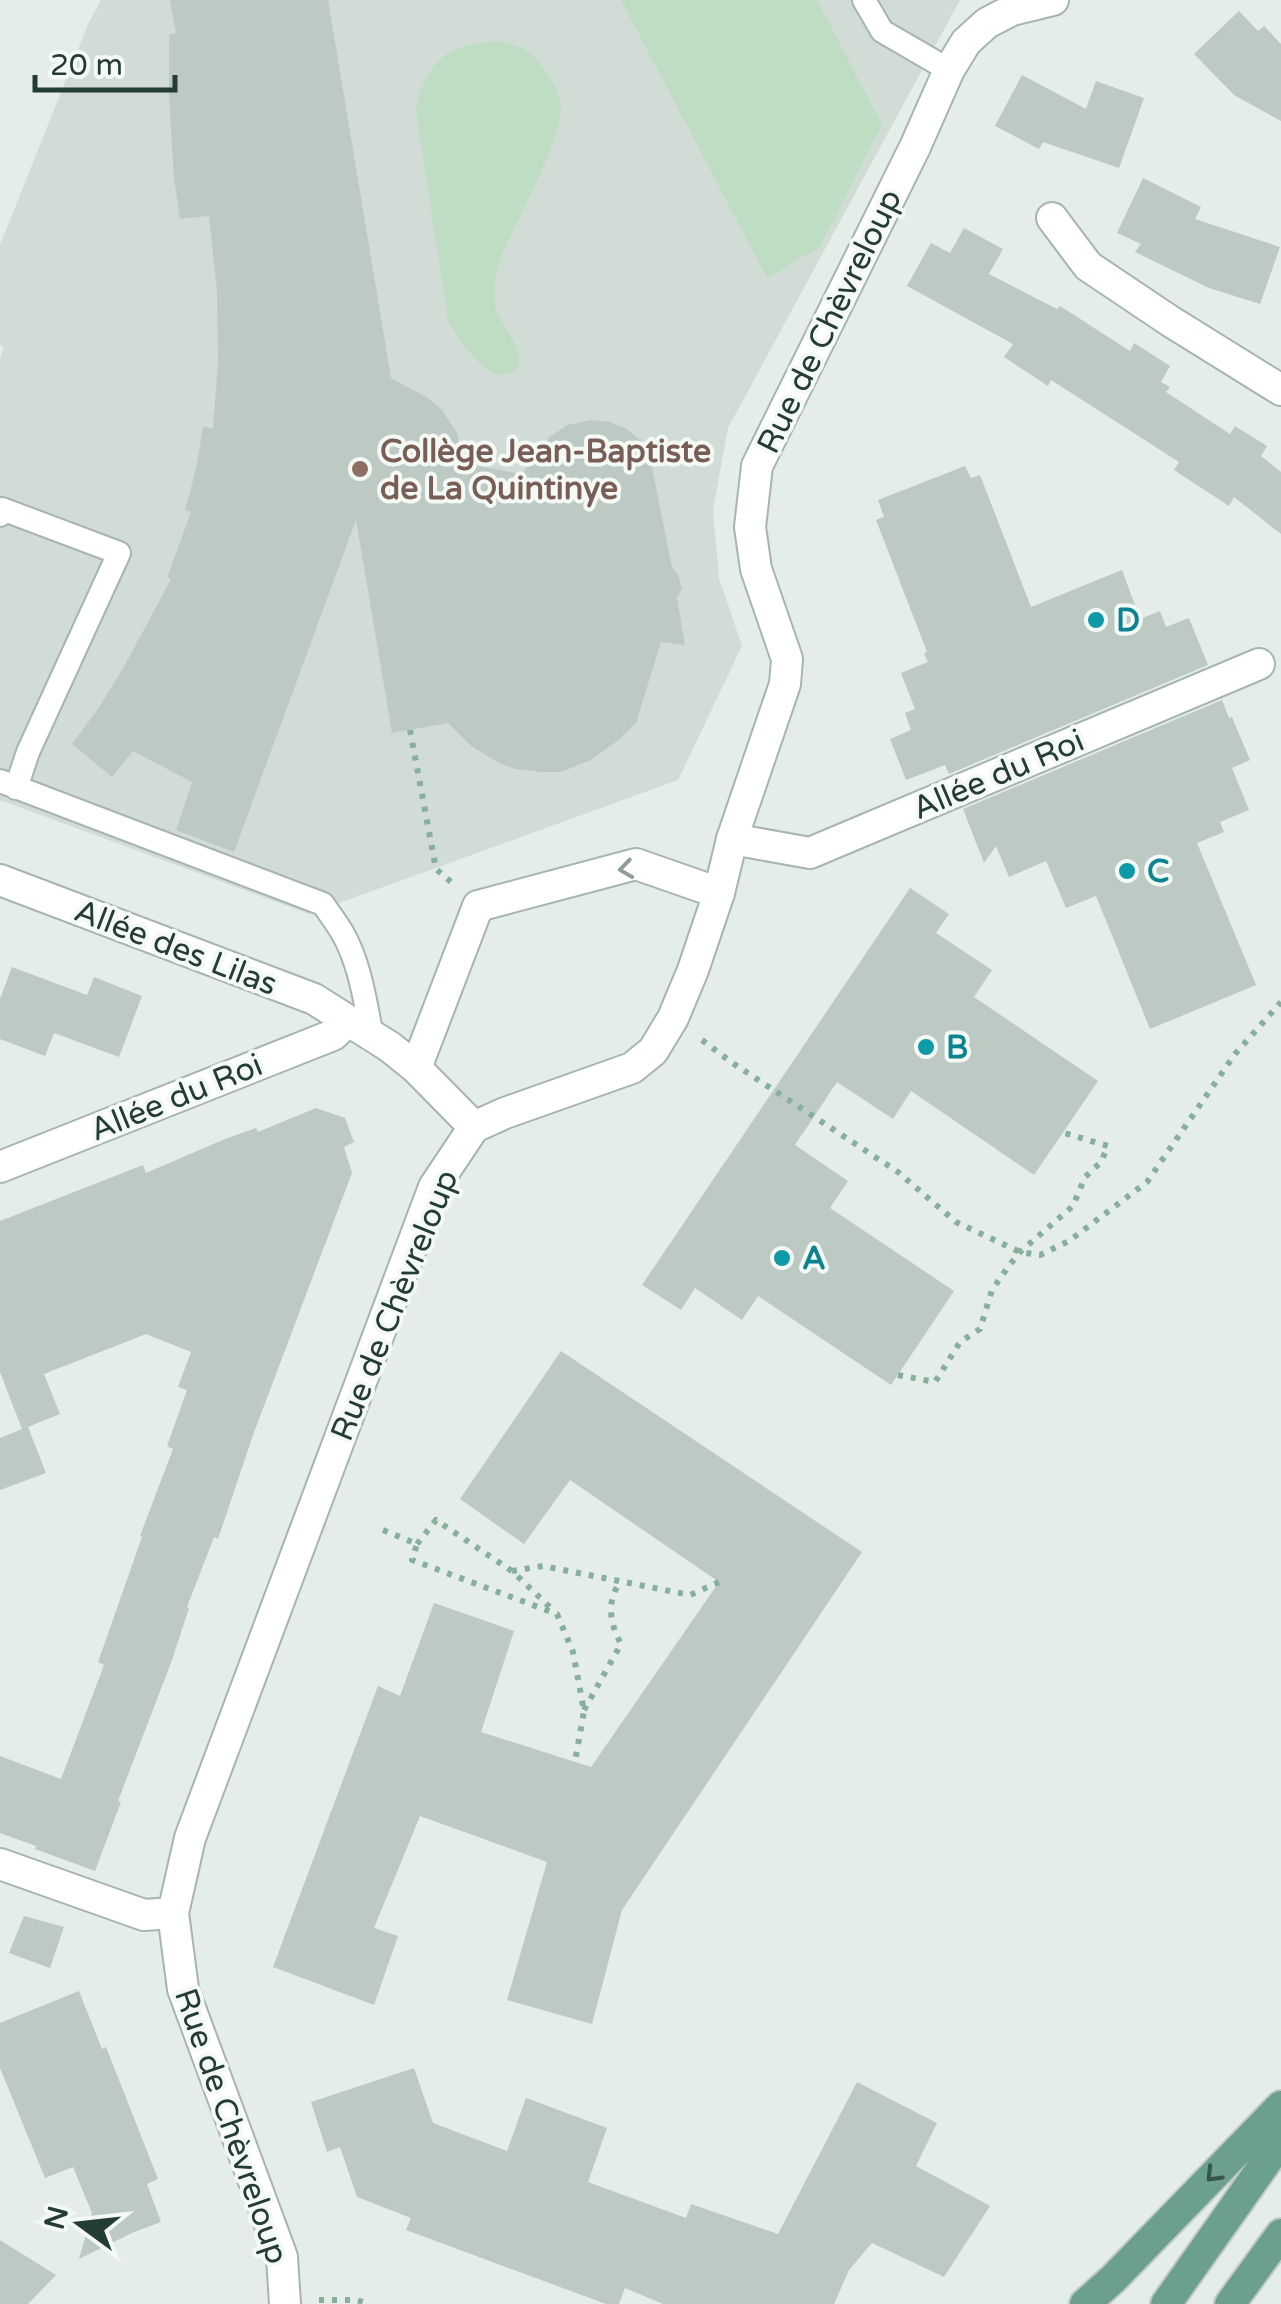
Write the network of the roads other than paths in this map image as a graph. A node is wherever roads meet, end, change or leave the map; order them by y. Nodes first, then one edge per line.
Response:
1 (864, 0) edge
2 (1053, 0) edge
3 (949, 70) junction
4 (1052, 218) dead end
5 (1281, 390) edge
6 (0, 516) edge
7 (1259, 664) dead end
8 (8, 784) edge
9 (732, 839) junction
10 (0, 880) edge
11 (719, 893) junction
12 (360, 1028) junction
13 (416, 1068) junction
14 (474, 1127) junction
15 (0, 1167) edge
16 (0, 1864) edge
17 (174, 1913) junction
18 (1281, 2106) edge
19 (1281, 2141) edge
20 (1281, 2234) edge
21 (285, 2304) edge
22 (1085, 2304) edge
23 (1166, 2304) edge
24 (1230, 2304) edge

1 - 3 lane
2 - 3 street, Rue de Chèvreloup
3 - 9 street, Rue de Chèvreloup
4 - 5 street
6 - 8 lane
7 - 9 street, Allée du Roi
8 - 12 lane
9 - 11 street, Rue de Chèvreloup
10 - 12 street, Allée des Lilas
11 -> 13 street
11 - 14 street, Rue de Chèvreloup
12 - 13 street, Allée des Lilas
12 - 15 street, Allée du Roi
13 - 14 street, Allée des Lilas
14 - 17 street, Rue de Chèvreloup
16 - 17 street
17 - 21 street, Rue de Chèvreloup
18 -> 22 main road
19 - 23 main road
20 - 24 main road

